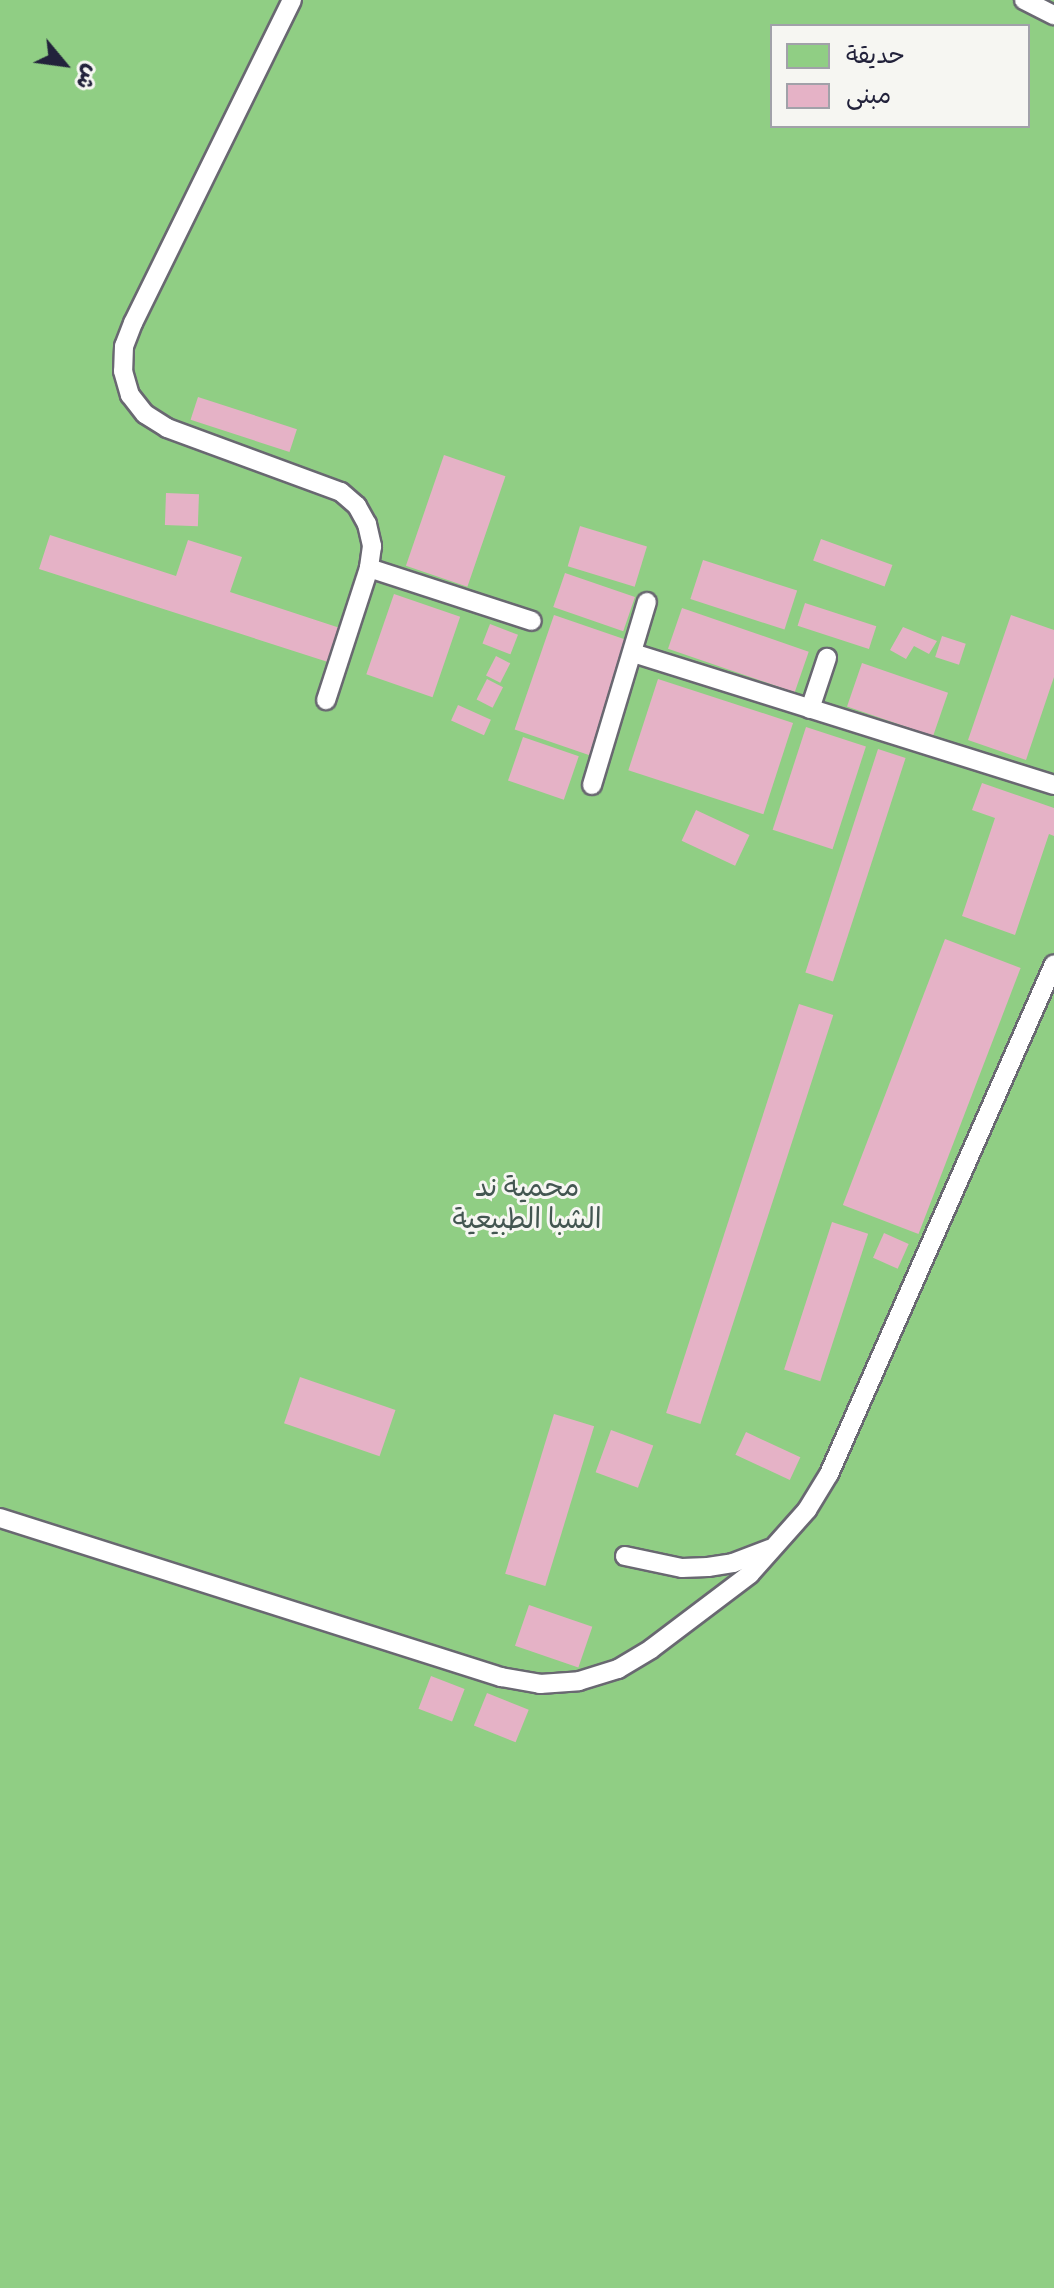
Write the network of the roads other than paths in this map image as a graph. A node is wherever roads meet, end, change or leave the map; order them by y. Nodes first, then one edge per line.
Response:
1 (292, 0) edge
2 (1024, 0) edge
3 (1054, 15) edge
4 (369, 568) junction
5 (647, 602) dead end
6 (532, 621) dead end
7 (633, 653) junction
8 (827, 658) dead end
9 (326, 700) dead end
10 (810, 709) junction
11 (592, 785) dead end
12 (1054, 785) edge
13 (1054, 964) edge
14 (0, 1518) edge
15 (780, 1544) junction
16 (625, 1556) dead end

1 - 4 lane
2 - 3 lane
4 - 6 lane
4 - 9 lane
5 - 7 lane
7 - 10 lane
7 - 11 lane
8 - 10 lane
10 - 12 lane
13 - 15 lane
14 - 15 lane
15 - 16 lane

